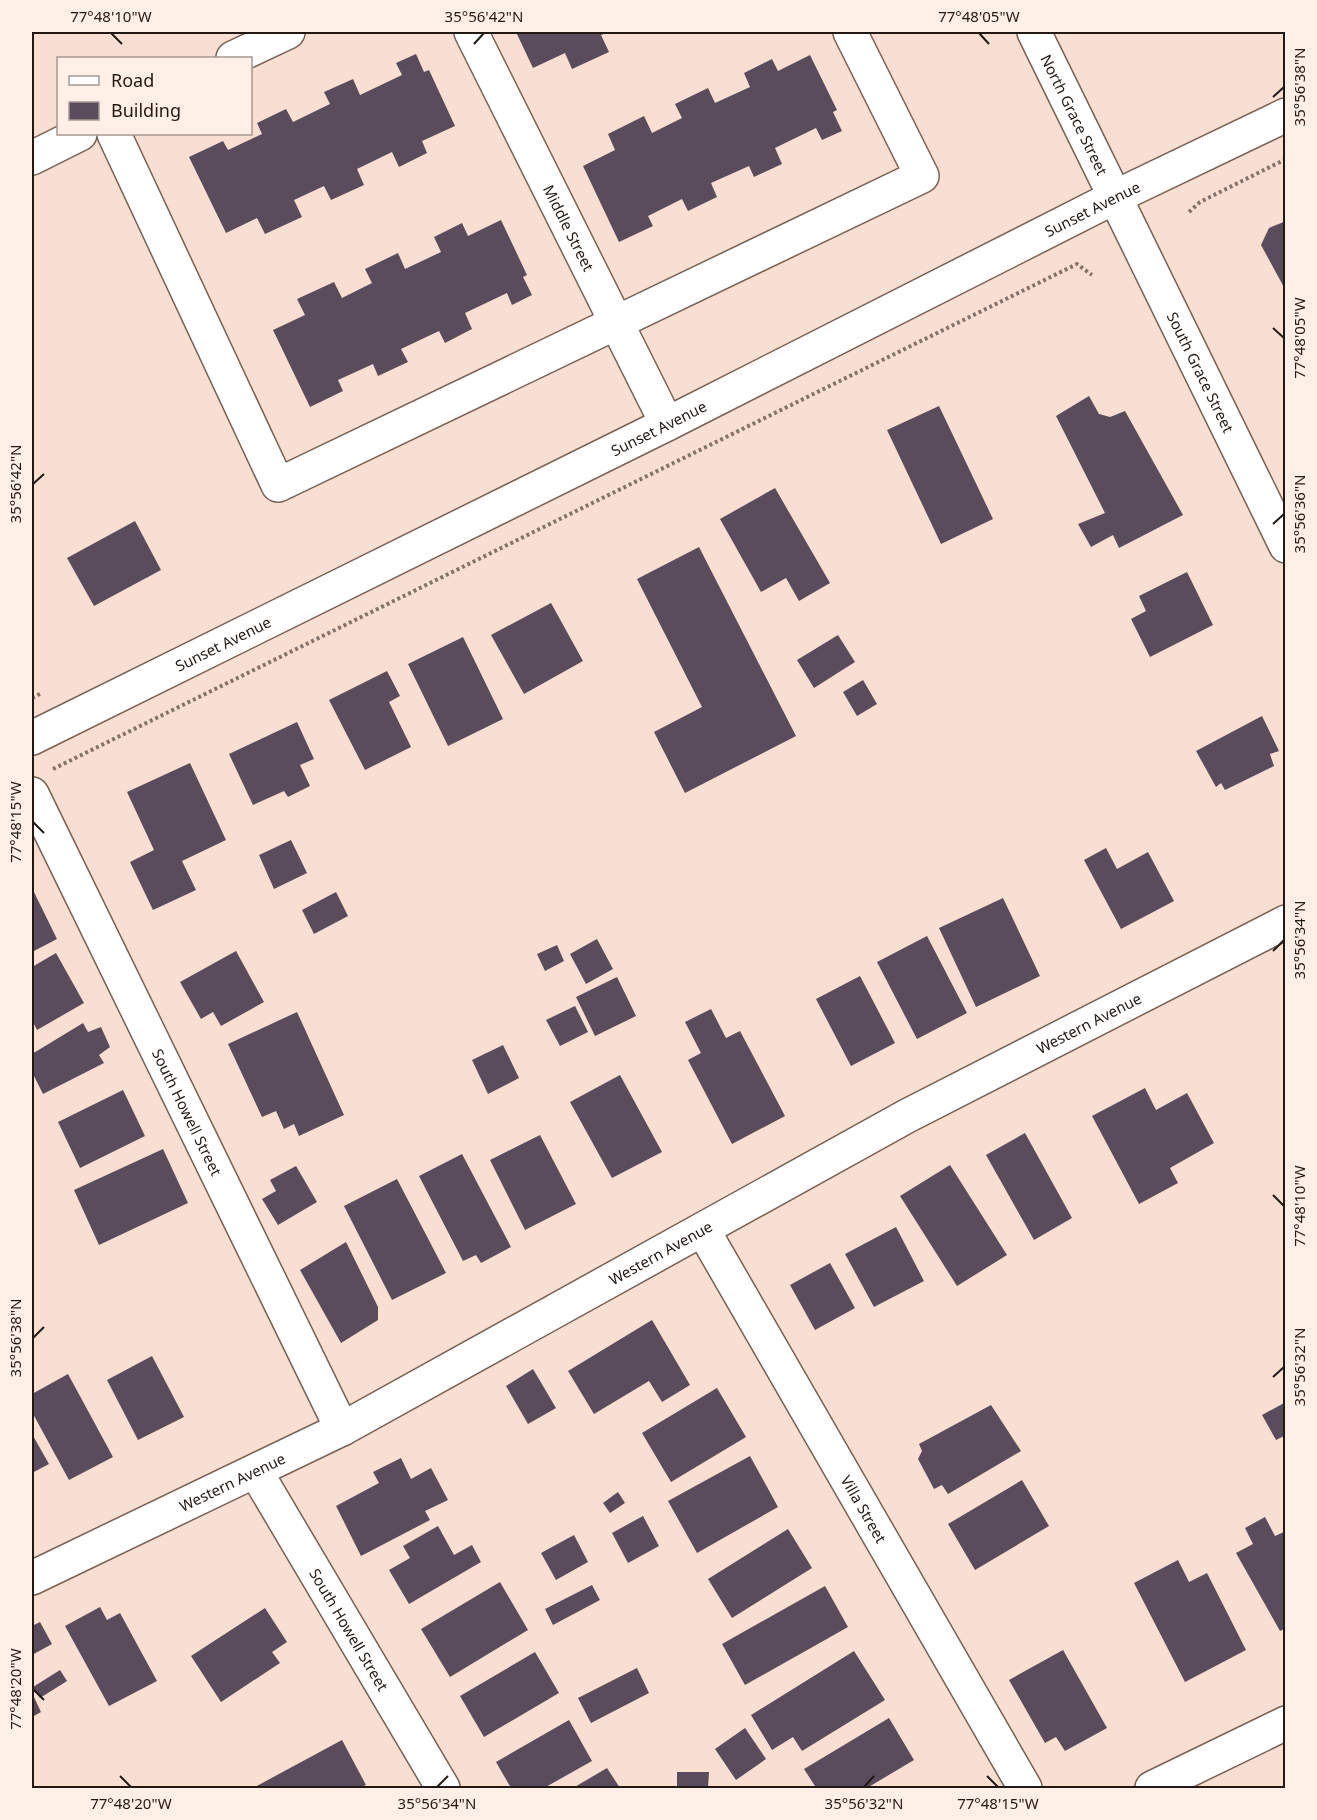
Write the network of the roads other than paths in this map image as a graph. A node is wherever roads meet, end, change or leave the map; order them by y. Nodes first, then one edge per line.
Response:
1 (288, 32) edge
2 (471, 32) edge
3 (850, 32) edge
4 (1034, 32) edge
5 (235, 57) edge
6 (1286, 115) edge
7 (78, 135) edge
8 (114, 135) edge
9 (32, 158) edge
10 (1115, 197) junction
11 (616, 323) junction
12 (668, 424) junction
13 (1286, 546) edge
14 (32, 738) edge
15 (40, 783) edge
16 (1286, 922) edge
17 (703, 1230) junction
18 (342, 1429) junction
19 (256, 1472) junction
20 (32, 1578) edge
21 (1286, 1723) edge
22 (443, 1788) edge
23 (1025, 1788) edge
24 (1152, 1788) edge

1 - 5 street
2 - 11 street, Middle Street
3 - 11 street
4 - 10 street, North Grace Street
6 - 10 street, Sunset Avenue
7 - 9 street
8 - 11 street
10 - 12 street, Sunset Avenue
10 - 13 street, South Grace Street
11 - 12 street, Middle Street
12 - 14 street, Sunset Avenue
15 - 18 street, South Howell Street
16 - 17 street, Western Avenue
17 - 18 street, Western Avenue
17 - 23 street, Villa Street
18 - 19 street, Western Avenue
19 - 20 street, Western Avenue
19 - 22 street, South Howell Street
21 - 24 street

